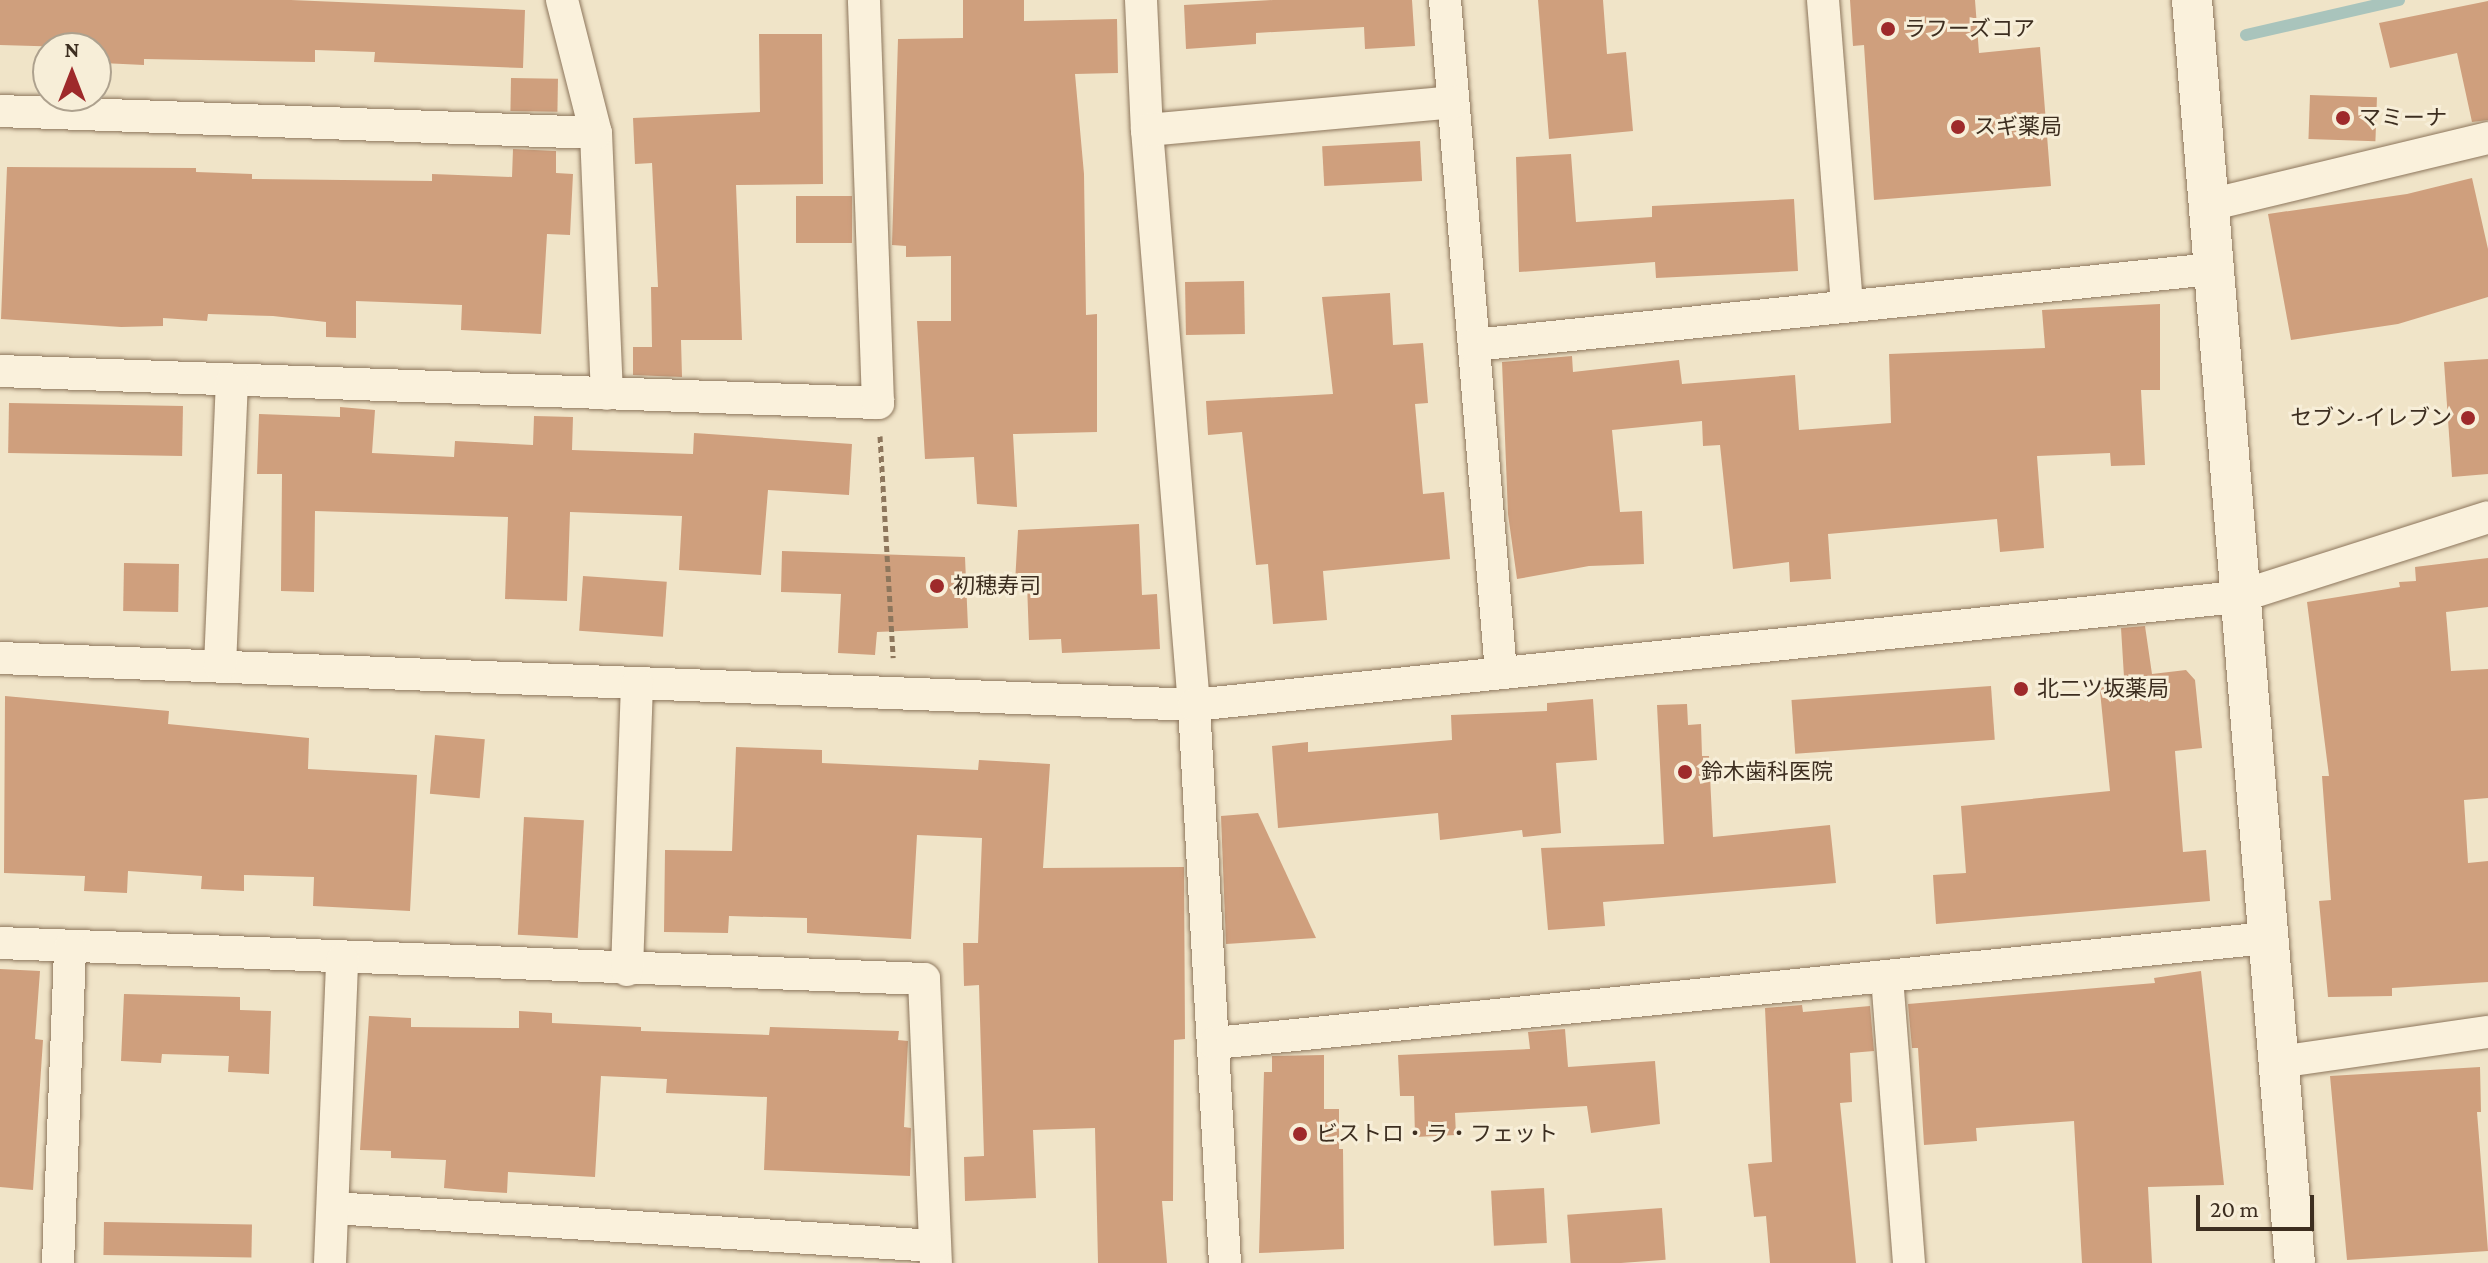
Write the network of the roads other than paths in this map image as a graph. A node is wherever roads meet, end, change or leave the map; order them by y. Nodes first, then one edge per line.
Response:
1 (562, 0) edge
2 (864, 0) edge
3 (1141, 0) edge
4 (1445, 0) edge
5 (1823, 0) edge
6 (2192, 0) edge
7 (1453, 102) junction
8 (0, 111) edge
9 (1147, 130) junction
10 (596, 133) junction
11 (2488, 138) edge
12 (2209, 205) junction
13 (2212, 269) junction
14 (1847, 304) junction
15 (1474, 345) junction
16 (0, 371) edge
17 (232, 381) junction
18 (607, 394) junction
19 (2488, 517) edge
20 (2238, 597) junction
21 (0, 658) edge
22 (220, 666) junction
23 (1501, 672) junction
24 (637, 684) junction
25 (1194, 705) junction
26 (2267, 938) junction
27 (0, 943) edge
28 (70, 947) junction
29 (342, 960) junction
30 (627, 970) junction
31 (1887, 977) junction
32 (2488, 1032) edge
33 (1215, 1043) junction
34 (2279, 1062) junction
35 (333, 1208) junction
36 (936, 1255) edge
37 (58, 1263) edge
38 (330, 1263) edge
39 (1225, 1263) edge
40 (1909, 1263) edge
41 (2295, 1263) edge

1 - 10 street
2 - 18 street
3 - 9 street
4 - 7 street
5 - 14 street
6 - 12 street
7 - 9 street
7 - 15 street
8 - 10 street
9 - 25 street
10 - 18 street
11 - 12 street
12 - 13 street
13 - 14 street
13 - 20 street
14 - 15 street
15 - 23 street
16 - 17 street
17 - 18 street
17 - 22 street
19 - 20 street
20 - 23 street
20 - 26 street
21 - 22 street
22 - 24 street
23 - 25 street
24 - 25 street
24 - 30 street
25 - 33 street
26 - 31 street
26 - 34 street
27 - 28 street
28 - 29 street
28 - 37 street
29 - 30 street
29 - 35 street
30 - 36 street
31 - 33 street
31 - 40 street
32 - 34 street
33 - 39 street
34 - 41 street
35 - 36 street
35 - 38 street

